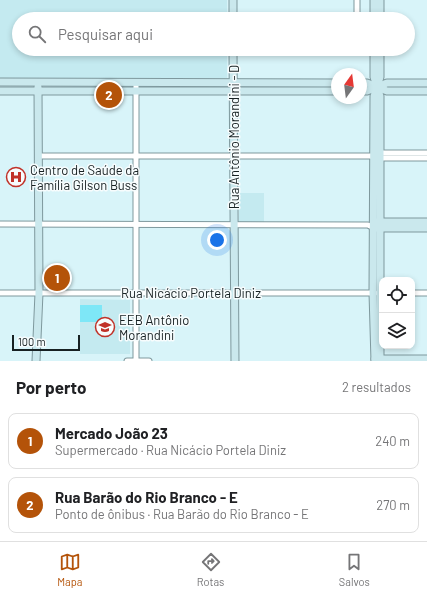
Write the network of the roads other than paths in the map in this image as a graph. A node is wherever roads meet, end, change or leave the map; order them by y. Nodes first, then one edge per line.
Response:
1 (233, 0) edge
2 (357, 0) edge
3 (374, 0) edge
4 (380, 0) edge
5 (233, 12) edge
6 (357, 12) edge
7 (374, 12) edge
8 (380, 12) edge
9 (233, 56) edge
10 (374, 56) edge
11 (380, 56) edge
12 (0, 82) edge
13 (39, 82) junction
14 (96, 82) junction
15 (136, 82) junction
16 (187, 82) junction
17 (233, 82) junction
18 (367, 83) edge
19 (427, 83) edge
20 (331, 84) edge
21 (301, 87) junction
22 (378, 87) junction
23 (331, 90) edge
24 (0, 91) edge
25 (38, 91) junction
26 (95, 91) junction
27 (135, 91) junction
28 (187, 91) junction
29 (233, 91) junction
30 (367, 91) edge
31 (427, 91) edge
32 (427, 153) edge
33 (38, 156) junction
34 (135, 156) junction
35 (234, 156) junction
36 (376, 156) junction
37 (427, 158) edge
38 (0, 224) edge
39 (39, 224) junction
40 (137, 224) junction
41 (234, 224) junction
42 (375, 225) junction
43 (426, 225) edge
44 (0, 293) edge
45 (39, 293) junction
46 (136, 293) junction
47 (234, 293) junction
48 (378, 293) edge
49 (415, 293) edge
50 (427, 293) edge
51 (427, 359) edge
52 (376, 360) edge
53 (36, 361) edge
54 (127, 361) edge
55 (136, 361) edge
56 (150, 361) edge
57 (235, 361) edge

1 - 5 street
2 - 6 street
3 - 7 street
4 - 8 street
9 - 17 street, Rua Antônio Morandini - D
10 - 22 street
11 - 22 street
12 - 13 street
13 - 14 street
13 - 25 street
14 - 15 street
14 - 26 street
15 - 16 street
15 - 27 street
16 - 17 street
16 - 28 street
17 - 21 street
17 - 29 street, Rua Antônio Morandini - D
18 - 22 street
19 - 22 street
20 - 21 street
21 - 23 street
21 - 29 street
22 - 30 street
22 - 31 street
22 - 36 street
24 - 25 street
25 - 26 street
25 - 33 street
26 - 27 street
27 - 28 street
27 - 34 street
28 - 29 street
29 - 35 street, Rua Antônio Morandini - D
32 - 36 street
33 - 34 street
33 - 39 street
34 - 35 street
34 - 40 street
35 - 36 street
35 - 41 street, Rua Antônio Morandini - D
36 - 37 street
36 - 42 street
38 - 39 street
39 - 40 street
39 - 45 street
40 - 41 street
40 - 46 street
41 - 42 street
41 - 47 street, Rua Antônio Morandini - D
42 - 43 street
42 - 48 street
44 - 45 street, Rua Nicácio Portela Diniz
45 - 46 street, Rua Nicácio Portela Diniz
45 - 53 street
46 - 47 street, Rua Nicácio Portela Diniz
46 - 55 street
47 - 48 street, Rua Nicácio Portela Diniz
47 - 57 street, Rua Antônio Morandini - D
48 - 52 street
49 - 50 street
51 - 52 street
54 - 55 street
55 - 56 street

